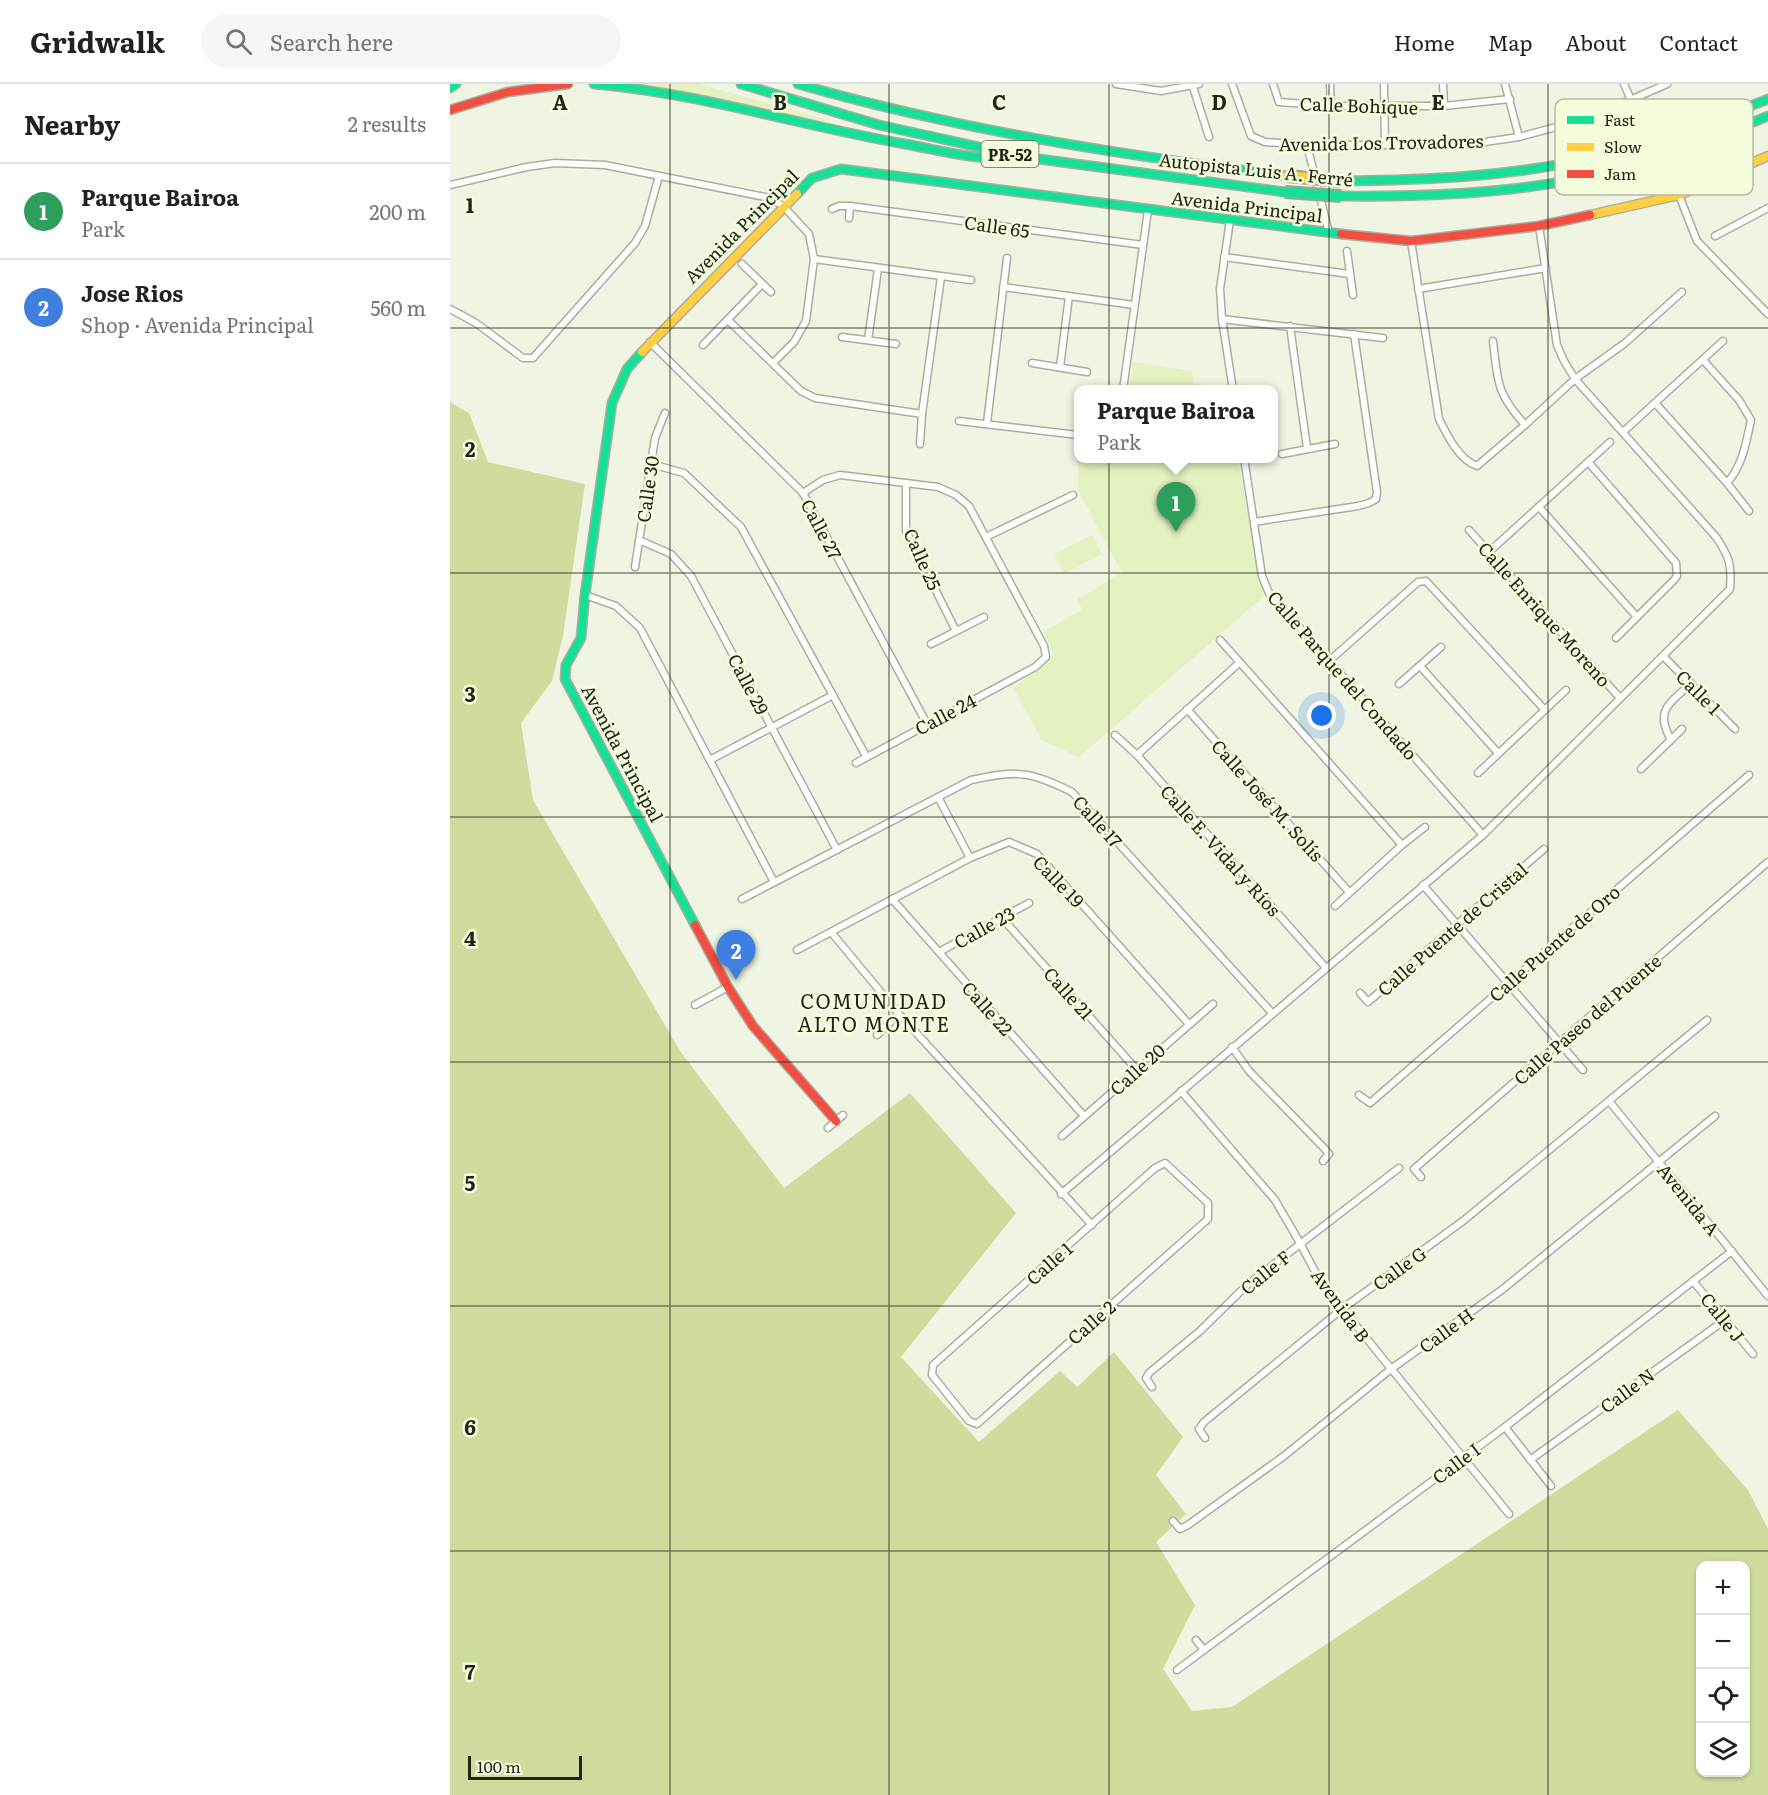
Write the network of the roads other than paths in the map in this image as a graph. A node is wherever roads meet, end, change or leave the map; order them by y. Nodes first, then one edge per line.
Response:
1 (456, 84) edge
2 (568, 84) edge
3 (594, 84) edge
4 (741, 84) edge
5 (798, 84) edge
6 (1117, 84) edge
7 (1232, 84) edge
8 (1273, 84) edge
9 (1330, 84) edge
10 (1384, 84) edge
11 (1443, 84) edge
12 (1505, 84) edge
13 (1624, 84) edge
14 (1667, 84) edge
15 (1194, 85) edge
16 (814, 87) edge
17 (450, 88) edge
18 (1510, 99) junction
19 (1632, 99) edge
20 (1634, 99) edge
21 (1768, 99) edge
22 (1753, 105) edge
23 (1331, 106) junction
24 (1385, 106) junction
25 (1444, 106) junction
26 (450, 110) edge
27 (1768, 116) edge
28 (1753, 122) edge
29 (1555, 128) edge
30 (1209, 137) dead end
31 (1520, 137) junction
32 (1307, 145) junction
33 (1385, 145) junction
34 (1768, 156) edge
35 (1024, 157) junction
36 (1753, 162) edge
37 (1555, 164) edge
38 (659, 176) junction
39 (1555, 182) edge
40 (450, 185) edge
41 (1678, 195) joint
42 (783, 206) junction
43 (850, 206) junction
44 (1768, 208) edge
45 (831, 209) dead end
46 (1148, 210) junction
47 (849, 218) dead end
48 (1230, 220) junction
49 (1539, 226) junction
50 (1329, 233) junction
51 (1715, 236) dead end
52 (1411, 241) junction
53 (1143, 245) junction
54 (1347, 251) dead end
55 (1224, 257) junction
56 (1007, 258) dead end
57 (814, 260) junction
58 (742, 264) dead end
59 (1546, 268) junction
60 (878, 269) junction
61 (1349, 274) junction
62 (941, 277) junction
63 (971, 280) dead end
64 (762, 284) junction
65 (1003, 287) junction
66 (1418, 289) junction
67 (771, 292) dead end
68 (1682, 292) dead end
69 (1353, 295) dead end
70 (1069, 296) junction
71 (1134, 305) junction
72 (1765, 306) edge
73 (450, 309) edge
74 (1768, 314) edge
75 (1222, 319) junction
76 (728, 320) junction
77 (1290, 326) junction
78 (1354, 334) junction
79 (843, 337) dead end
80 (1383, 338) dead end
81 (868, 340) junction
82 (1493, 341) dead end
83 (1723, 341) dead end
84 (650, 342) junction
85 (896, 344) dead end
86 (703, 345) dead end
87 (1703, 360) junction
88 (774, 363) junction
89 (1032, 363) dead end
90 (1060, 367) junction
91 (1087, 372) dead end
92 (1575, 379) junction
93 (1124, 385) edge
94 (1232, 385) edge
95 (1656, 404) junction
96 (665, 413) dead end
97 (922, 414) junction
98 (959, 422) dead end
99 (987, 423) junction
100 (1525, 425) junction
101 (1623, 432) junction
102 (1074, 434) edge
103 (1610, 442) dead end
104 (920, 444) dead end
105 (1335, 444) dead end
106 (1307, 448) junction
107 (1282, 454) dead end
108 (1245, 463) edge
109 (1589, 463) junction
110 (651, 464) junction
111 (906, 483) junction
112 (1727, 483) junction
113 (802, 493) junction
114 (1073, 495) dead end
115 (1539, 507) junction
116 (1749, 512) dead end
117 (1254, 522) junction
118 (1469, 530) dead end
119 (986, 537) junction
120 (639, 540) junction
121 (1490, 551) junction
122 (635, 567) dead end
123 (585, 595) junction
124 (1637, 616) junction
125 (984, 617) dead end
126 (956, 631) junction
127 (1616, 638) dead end
128 (1220, 640) dead end
129 (931, 644) dead end
130 (1441, 647) dead end
131 (1662, 656) junction
132 (1328, 662) junction
133 (1239, 663) junction
134 (1420, 666) junction
135 (1399, 684) dead end
136 (1690, 684) junction
137 (1566, 690) dead end
138 (834, 695) junction
139 (1620, 698) junction
140 (1187, 709) junction
141 (1544, 709) junction
142 (927, 724) junction
143 (772, 727) junction
144 (1682, 729) dead end
145 (1735, 729) dead end
146 (1115, 735) dead end
147 (1671, 740) junction
148 (1498, 753) junction
149 (1137, 755) junction
150 (866, 756) junction
151 (710, 760) junction
152 (856, 762) dead end
153 (1641, 769) dead end
154 (1478, 773) dead end
155 (1749, 775) dead end
156 (938, 797) junction
157 (1425, 827) dead end
158 (1483, 835) junction
159 (1402, 845) junction
160 (1545, 849) dead end
161 (837, 850) junction
162 (970, 858) junction
163 (1768, 862) edge
164 (774, 882) junction
165 (1423, 885) junction
166 (1349, 892) junction
167 (742, 899) dead end
168 (892, 899) junction
169 (1029, 903) dead end
170 (1335, 906) dead end
171 (1002, 918) junction
172 (1457, 924) junction
173 (831, 932) junction
174 (797, 950) dead end
175 (939, 952) junction
176 (1326, 968) junction
177 (1509, 983) junction
178 (728, 987) junction
179 (1360, 993) dead end
180 (1213, 1004) dead end
181 (695, 1005) dead end
182 (1272, 1013) junction
183 (899, 1014) junction
184 (1707, 1020) dead end
185 (1188, 1023) junction
186 (877, 1035) dead end
187 (1560, 1042) junction
188 (1232, 1047) junction
189 (1136, 1069) junction
190 (1583, 1070) dead end
191 (1181, 1091) junction
192 (1359, 1095) dead end
193 (1610, 1101) junction
194 (1084, 1116) junction
195 (1715, 1116) dead end
196 (836, 1121) dead end
197 (1062, 1136) dead end
198 (1323, 1161) dead end
199 (1659, 1161) junction
200 (1165, 1163) joint
201 (1400, 1168) dead end
202 (1421, 1178) dead end
203 (1061, 1194) junction
204 (1092, 1225) junction
205 (1300, 1243) junction
206 (1732, 1251) junction
207 (1693, 1281) junction
208 (1768, 1296) edge
209 (1342, 1309) junction
210 (1725, 1320) junction
211 (1753, 1354) dead end
212 (933, 1365) joint
213 (1391, 1369) junction
214 (1152, 1387) dead end
215 (1504, 1427) junction
216 (1205, 1438) dead end
217 (1463, 1458) junction
218 (1530, 1460) junction
219 (1551, 1486) dead end
220 (1509, 1514) dead end
221 (1173, 1521) dead end
222 (1196, 1640) dead end
223 (1204, 1650) junction
224 (1176, 1670) dead end

1 - 17 main road
2 - 26 main road
3 - 35 main road
4 - 35 main road, Autopista Luis A. Ferré / PR-52
5 - 16 main road, Autopista Luis A. Ferré / PR-52
6 - 15 street
7 - 32 street, Avenida Los Trovadores
8 - 23 street, Calle Bohíque
9 - 23 street
10 - 24 street
11 - 25 street
12 - 18 street
13 - 19 street
14 - 20 street, Avenida Los Trovadores
15 - 30 street
16 - 37 main road, Autopista Luis A. Ferré / PR-52, bridge
18 - 25 street, Calle Bohíque
18 - 31 street
21 - 22 main road, Autopista Luis A. Ferré / PR-52, bridge
23 - 24 street, Calle Bohíque
24 - 25 street, Calle Bohíque
24 - 33 street
27 - 28 main road, Autopista Luis A. Ferré / PR-52, bridge
29 - 31 street, Avenida Los Trovadores
31 - 33 street, Avenida Los Trovadores
32 - 33 street, Avenida Los Trovadores
32 - 50 street
34 - 36 main road, Avenida Principal
35 - 39 main road, Autopista Luis A. Ferré / PR-52, bridge
38 - 40 street
38 - 42 street
38 - 73 street
41 - 49 main road, Avenida Principal
41 - 72 street
42 - 46 main road, Avenida Principal
42 - 57 street
42 - 84 main road, Avenida Principal
43 - 45 street, Calle 65
43 - 47 street
43 - 53 street, Calle 65
44 - 51 street
46 - 48 main road, Avenida Principal
46 - 53 street
48 - 50 main road, Avenida Principal
48 - 55 street
49 - 52 main road, Avenida Principal
49 - 59 street
50 - 52 main road, Avenida Principal
52 - 66 street
53 - 71 street
54 - 61 street
55 - 61 street
55 - 75 street
56 - 65 street
57 - 60 street
57 - 88 street
58 - 64 street
59 - 66 street
59 - 92 street
60 - 62 street
60 - 81 street
61 - 69 street
62 - 63 street
62 - 97 street
64 - 67 street
64 - 76 street
65 - 70 street
65 - 99 street
66 - 100 street
68 - 92 street
70 - 71 street
70 - 90 street
71 - 93 street
72 - 74 street
75 - 77 street
75 - 94 street
76 - 86 street
76 - 88 street
77 - 78 street
77 - 106 street
78 - 80 street
78 - 117 street
79 - 81 street
81 - 85 street
82 - 100 street
83 - 87 street
84 - 113 street, Calle 27
84 - 123 main road, Avenida Principal
87 - 95 street
87 - 112 street
88 - 97 street
89 - 90 street
90 - 91 street
92 - 100 street
92 - 101 street
95 - 101 street
95 - 112 street
96 - 110 street, Calle 30
97 - 104 street
98 - 99 street
99 - 102 street
101 - 131 street
103 - 109 street
105 - 106 street
106 - 107 street
108 - 117 street, Calle Parque del Condado
109 - 115 street
109 - 124 street
110 - 120 street, Calle 30
110 - 138 street
111 - 113 street, Calle 24
111 - 119 street, Calle 24
111 - 126 street, Calle 25
112 - 116 street
113 - 142 street, Calle 27
114 - 119 street
115 - 121 street
115 - 124 street
117 - 132 street, Calle Parque del Condado
118 - 121 street, Calle Enrique Moreno
119 - 142 street, Calle 24
120 - 122 street, Calle 30
120 - 143 street, Calle 29
121 - 139 street, Calle Enrique Moreno
123 - 151 street
123 - 178 main road, Avenida Principal
124 - 127 street
125 - 126 street
126 - 129 street
128 - 133 street
130 - 134 street
131 - 136 street, Calle 1
131 - 139 street
132 - 141 street
132 - 158 street, Calle Parque del Condado
133 - 140 street
133 - 159 street
134 - 135 street
134 - 148 street
136 - 145 street, Calle 1
136 - 147 street
137 - 141 street
138 - 143 street
138 - 150 street
139 - 158 street
140 - 149 street
140 - 166 street, Calle José M. Solís
141 - 148 street
142 - 150 street, Calle 24
143 - 151 street
143 - 161 street, Calle 29
144 - 147 street
146 - 149 street, Calle E. Vidal y Ríos
147 - 153 street
148 - 154 street
149 - 176 street, Calle E. Vidal y Ríos
150 - 152 street, Calle 24
151 - 164 street
155 - 177 street, Calle Puente de Oro
156 - 161 street, Calle 17
156 - 162 street
156 - 182 street, Calle 17
157 - 159 street
158 - 165 street
159 - 166 street
160 - 172 street, Calle Puente de Cristal
161 - 164 street, Calle 17
162 - 168 street, Calle 19
162 - 185 street, Calle 19
163 - 187 street, Calle Paseo del Puente
164 - 167 street, Calle 17
165 - 172 street
165 - 176 street
166 - 170 street
168 - 173 street, Calle 19
168 - 175 street, Calle 22
169 - 171 street, Calle 23
171 - 175 street, Calle 23
171 - 189 street, Calle 21
172 - 177 street
172 - 179 street, Calle Puente de Cristal
173 - 174 street, Calle 19
173 - 183 street
175 - 194 street, Calle 22
176 - 182 street
177 - 187 street
177 - 192 street, Calle Puente de Oro
178 - 181 street
178 - 196 main road, Avenida Principal
180 - 185 street, Calle 20
182 - 188 street
183 - 186 street
183 - 203 street
184 - 193 street, Calle G
185 - 189 street, Calle 20
187 - 190 street
187 - 202 street, Calle Paseo del Puente
188 - 191 street
188 - 198 street
189 - 194 street, Calle 20
191 - 203 street
191 - 205 street, Avenida B
193 - 199 street, Avenida A
193 - 209 street, Calle G
194 - 197 street, Calle 20
195 - 199 street, Calle H
199 - 206 street, Avenida A
199 - 213 street, Calle H
200 - 204 street, Calle 1
200 - 212 street, Calle 2
201 - 205 street, Calle F
203 - 204 street
204 - 212 street, Calle 1
205 - 209 street, Avenida B
205 - 214 street, Calle F
206 - 207 street, Calle I
206 - 208 street, Avenida A
207 - 210 street, Calle J
207 - 215 street, Calle I
209 - 213 street, Avenida B
209 - 216 street, Calle G
210 - 211 street, Calle J
210 - 218 street, Calle N
213 - 217 street, Avenida B
213 - 221 street, Calle H
215 - 217 street, Calle I
215 - 218 street
217 - 220 street, Avenida B
217 - 223 street, Calle I
218 - 219 street
222 - 223 street
223 - 224 street, Calle I

